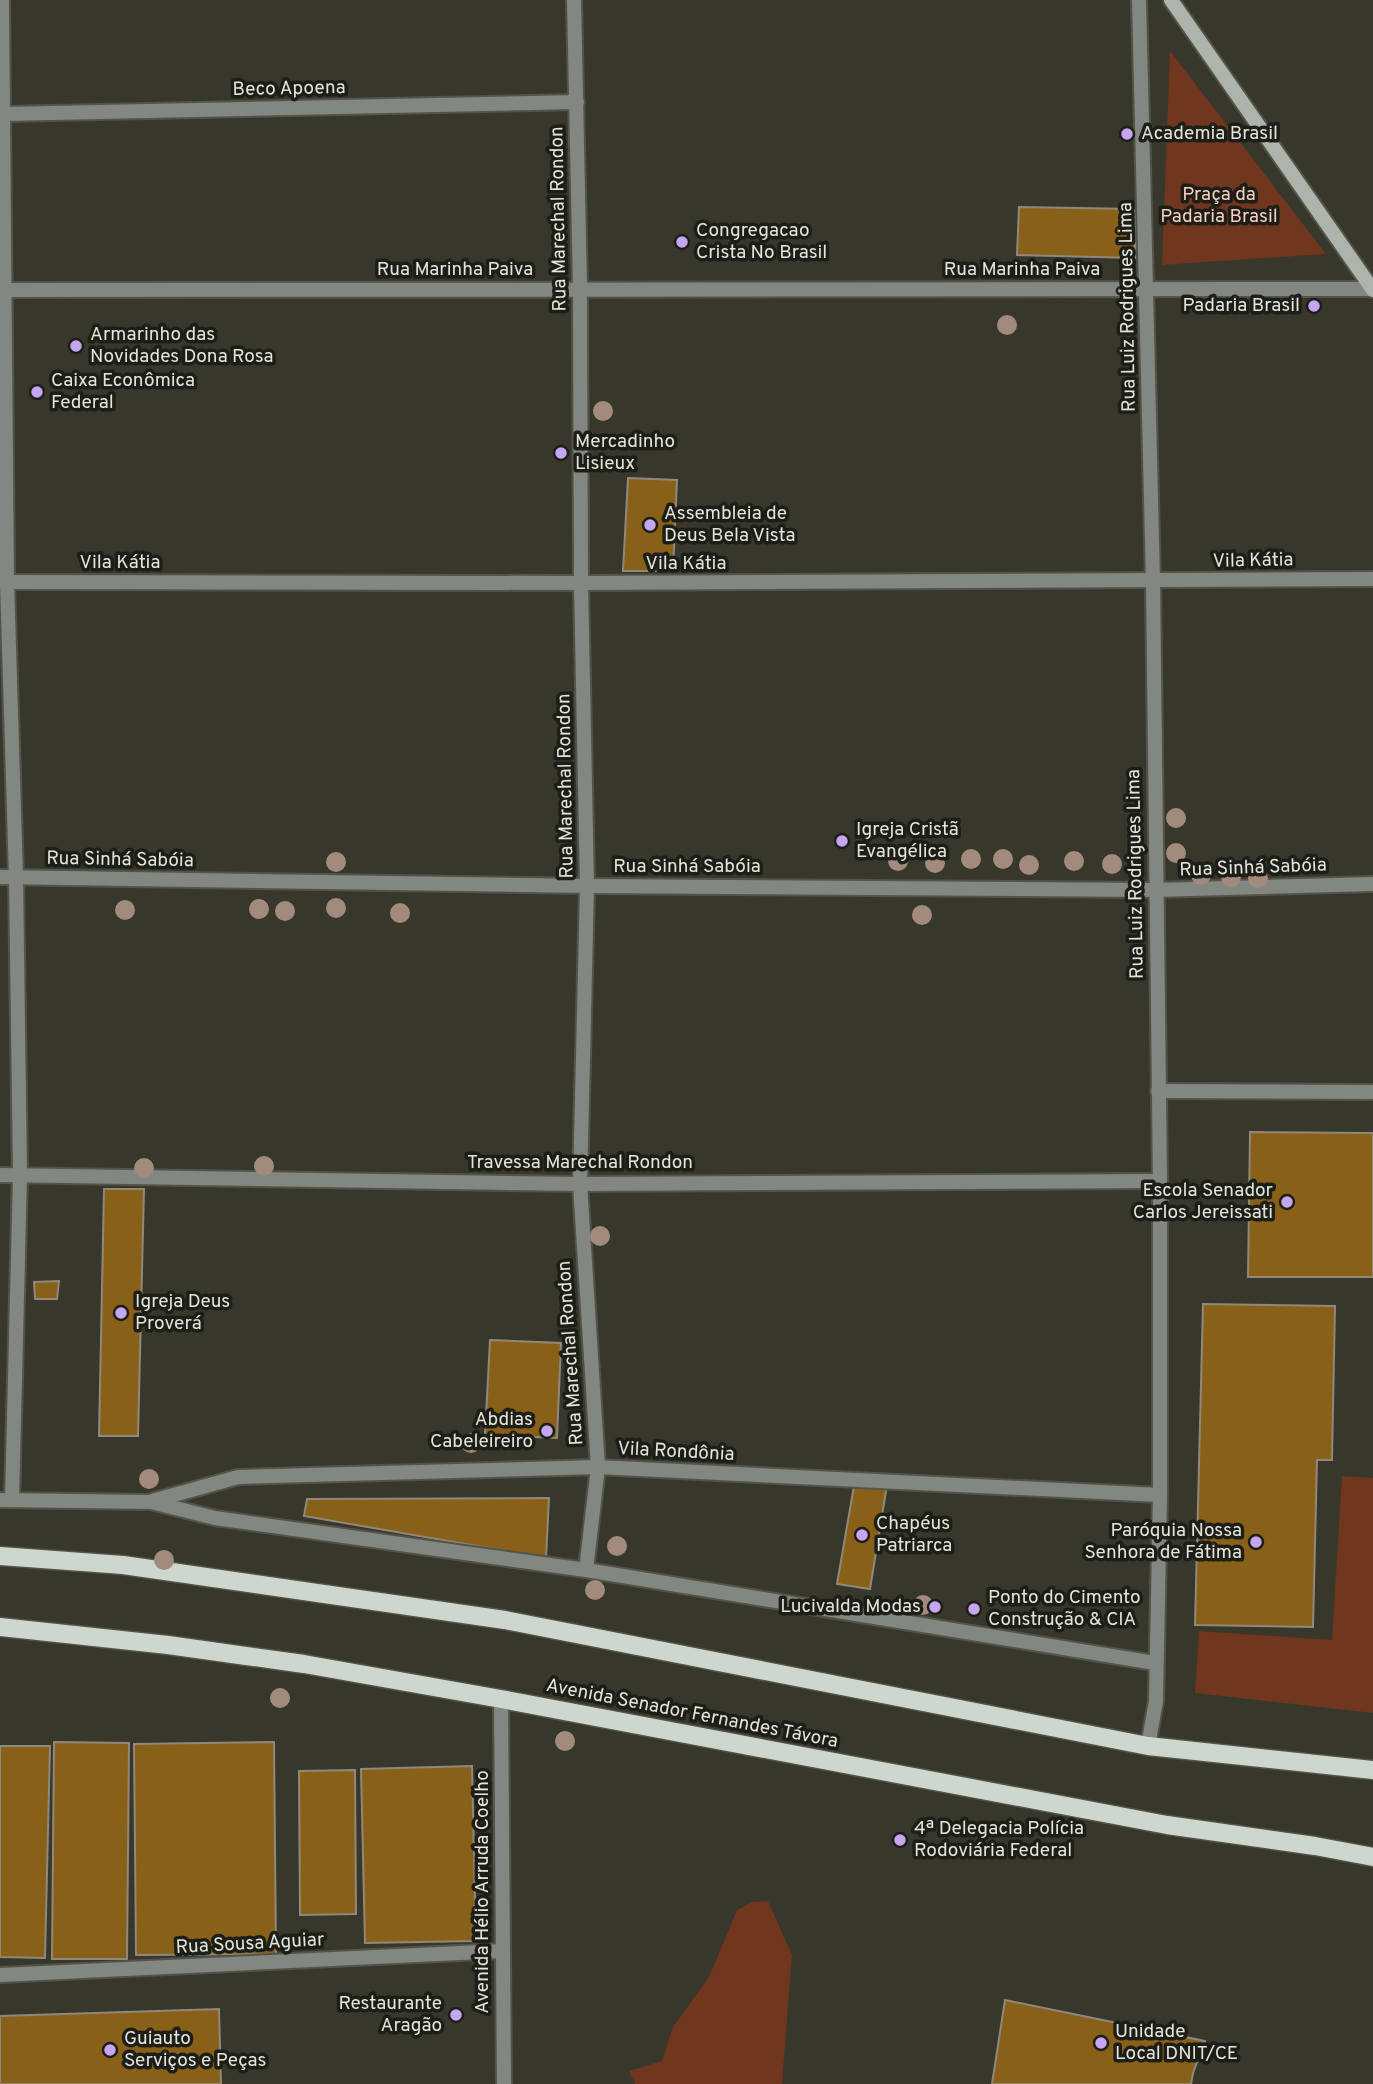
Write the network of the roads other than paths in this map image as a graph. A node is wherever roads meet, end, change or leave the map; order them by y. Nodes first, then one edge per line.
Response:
1 (2, 0) edge
2 (574, 0) edge
3 (1139, 0) edge
4 (1171, 0) edge
5 (576, 102) junction
6 (3, 114) junction
7 (580, 289) junction
8 (1147, 289) junction
9 (1373, 289) edge
10 (2, 290) edge
11 (1373, 579) edge
12 (4, 582) edge
13 (1153, 582) junction
14 (581, 583) junction
15 (0, 877) edge
16 (16, 877) junction
17 (1373, 884) edge
18 (587, 886) junction
19 (1155, 890) junction
20 (1158, 1091) junction
21 (1373, 1091) edge
22 (0, 1174) edge
23 (20, 1175) junction
24 (1160, 1181) junction
25 (580, 1184) junction
26 (598, 1467) junction
27 (1160, 1495) junction
28 (6, 1500) edge
29 (151, 1502) junction
30 (0, 1556) edge
31 (586, 1570) junction
32 (0, 1627) edge
33 (1155, 1663) junction
34 (501, 1699) junction
35 (1148, 1746) junction
36 (1373, 1770) edge
37 (1373, 1857) edge
38 (502, 1951) junction
39 (0, 1975) edge
40 (504, 2084) edge

1 - 6 street
2 - 5 street, Rua Marechal Rondon
3 - 8 street, Rua Luiz Rodrigues Lima
4 - 9 main road
5 - 6 street, Beco Apoena
5 - 7 street, Rua Marechal Rondon
6 - 10 street
7 - 8 street, Rua Marinha Paiva
7 - 10 street, Rua Marinha Paiva
7 - 14 street, Rua Marechal Rondon
8 - 9 street, Rua Marinha Paiva
8 - 13 street, Rua Luiz Rodrigues Lima
10 - 12 street
11 - 13 street, Vila Kátia
12 - 14 street, Vila Kátia
12 - 16 street
13 - 14 street, Vila Kátia
13 - 19 street, Rua Luiz Rodrigues Lima
14 - 18 street, Rua Marechal Rondon
15 - 16 street, Rua Sinhá Sabóia
16 - 18 street, Rua Sinhá Sabóia
16 - 23 street
17 - 19 street, Rua Sinhá Sabóia
18 - 19 street, Rua Sinhá Sabóia
18 - 25 street, Rua Marechal Rondon
19 - 20 street, Rua Luiz Rodrigues Lima
20 - 21 street
20 - 24 street, Rua Luiz Rodrigues Lima
22 - 23 street, Travessa Marechal Rondon
23 - 25 street, Travessa Marechal Rondon
23 - 28 street
24 - 25 street, Travessa Marechal Rondon
24 - 27 street, Rua Luiz Rodrigues Lima
25 - 26 street, Rua Marechal Rondon
26 - 27 street, Vila Rondônia
26 - 29 street, Vila Rondônia
26 - 31 street, Rua Marechal Rondon
27 - 33 street, Rua Luiz Rodrigues Lima
28 - 29 street
29 - 31 street
30 - 35 main road
31 - 33 street
32 - 34 main road, Avenida Senador Fernandes Távora
33 - 35 street, Rua Luiz Rodrigues Lima
34 - 37 main road, Avenida Senador Fernandes Távora
34 - 38 street, Avenida Hélio Arruda Coelho
35 - 36 main road
38 - 39 street, Rua Sousa Aguiar
38 - 40 street, Avenida Hélio Arruda Coelho

